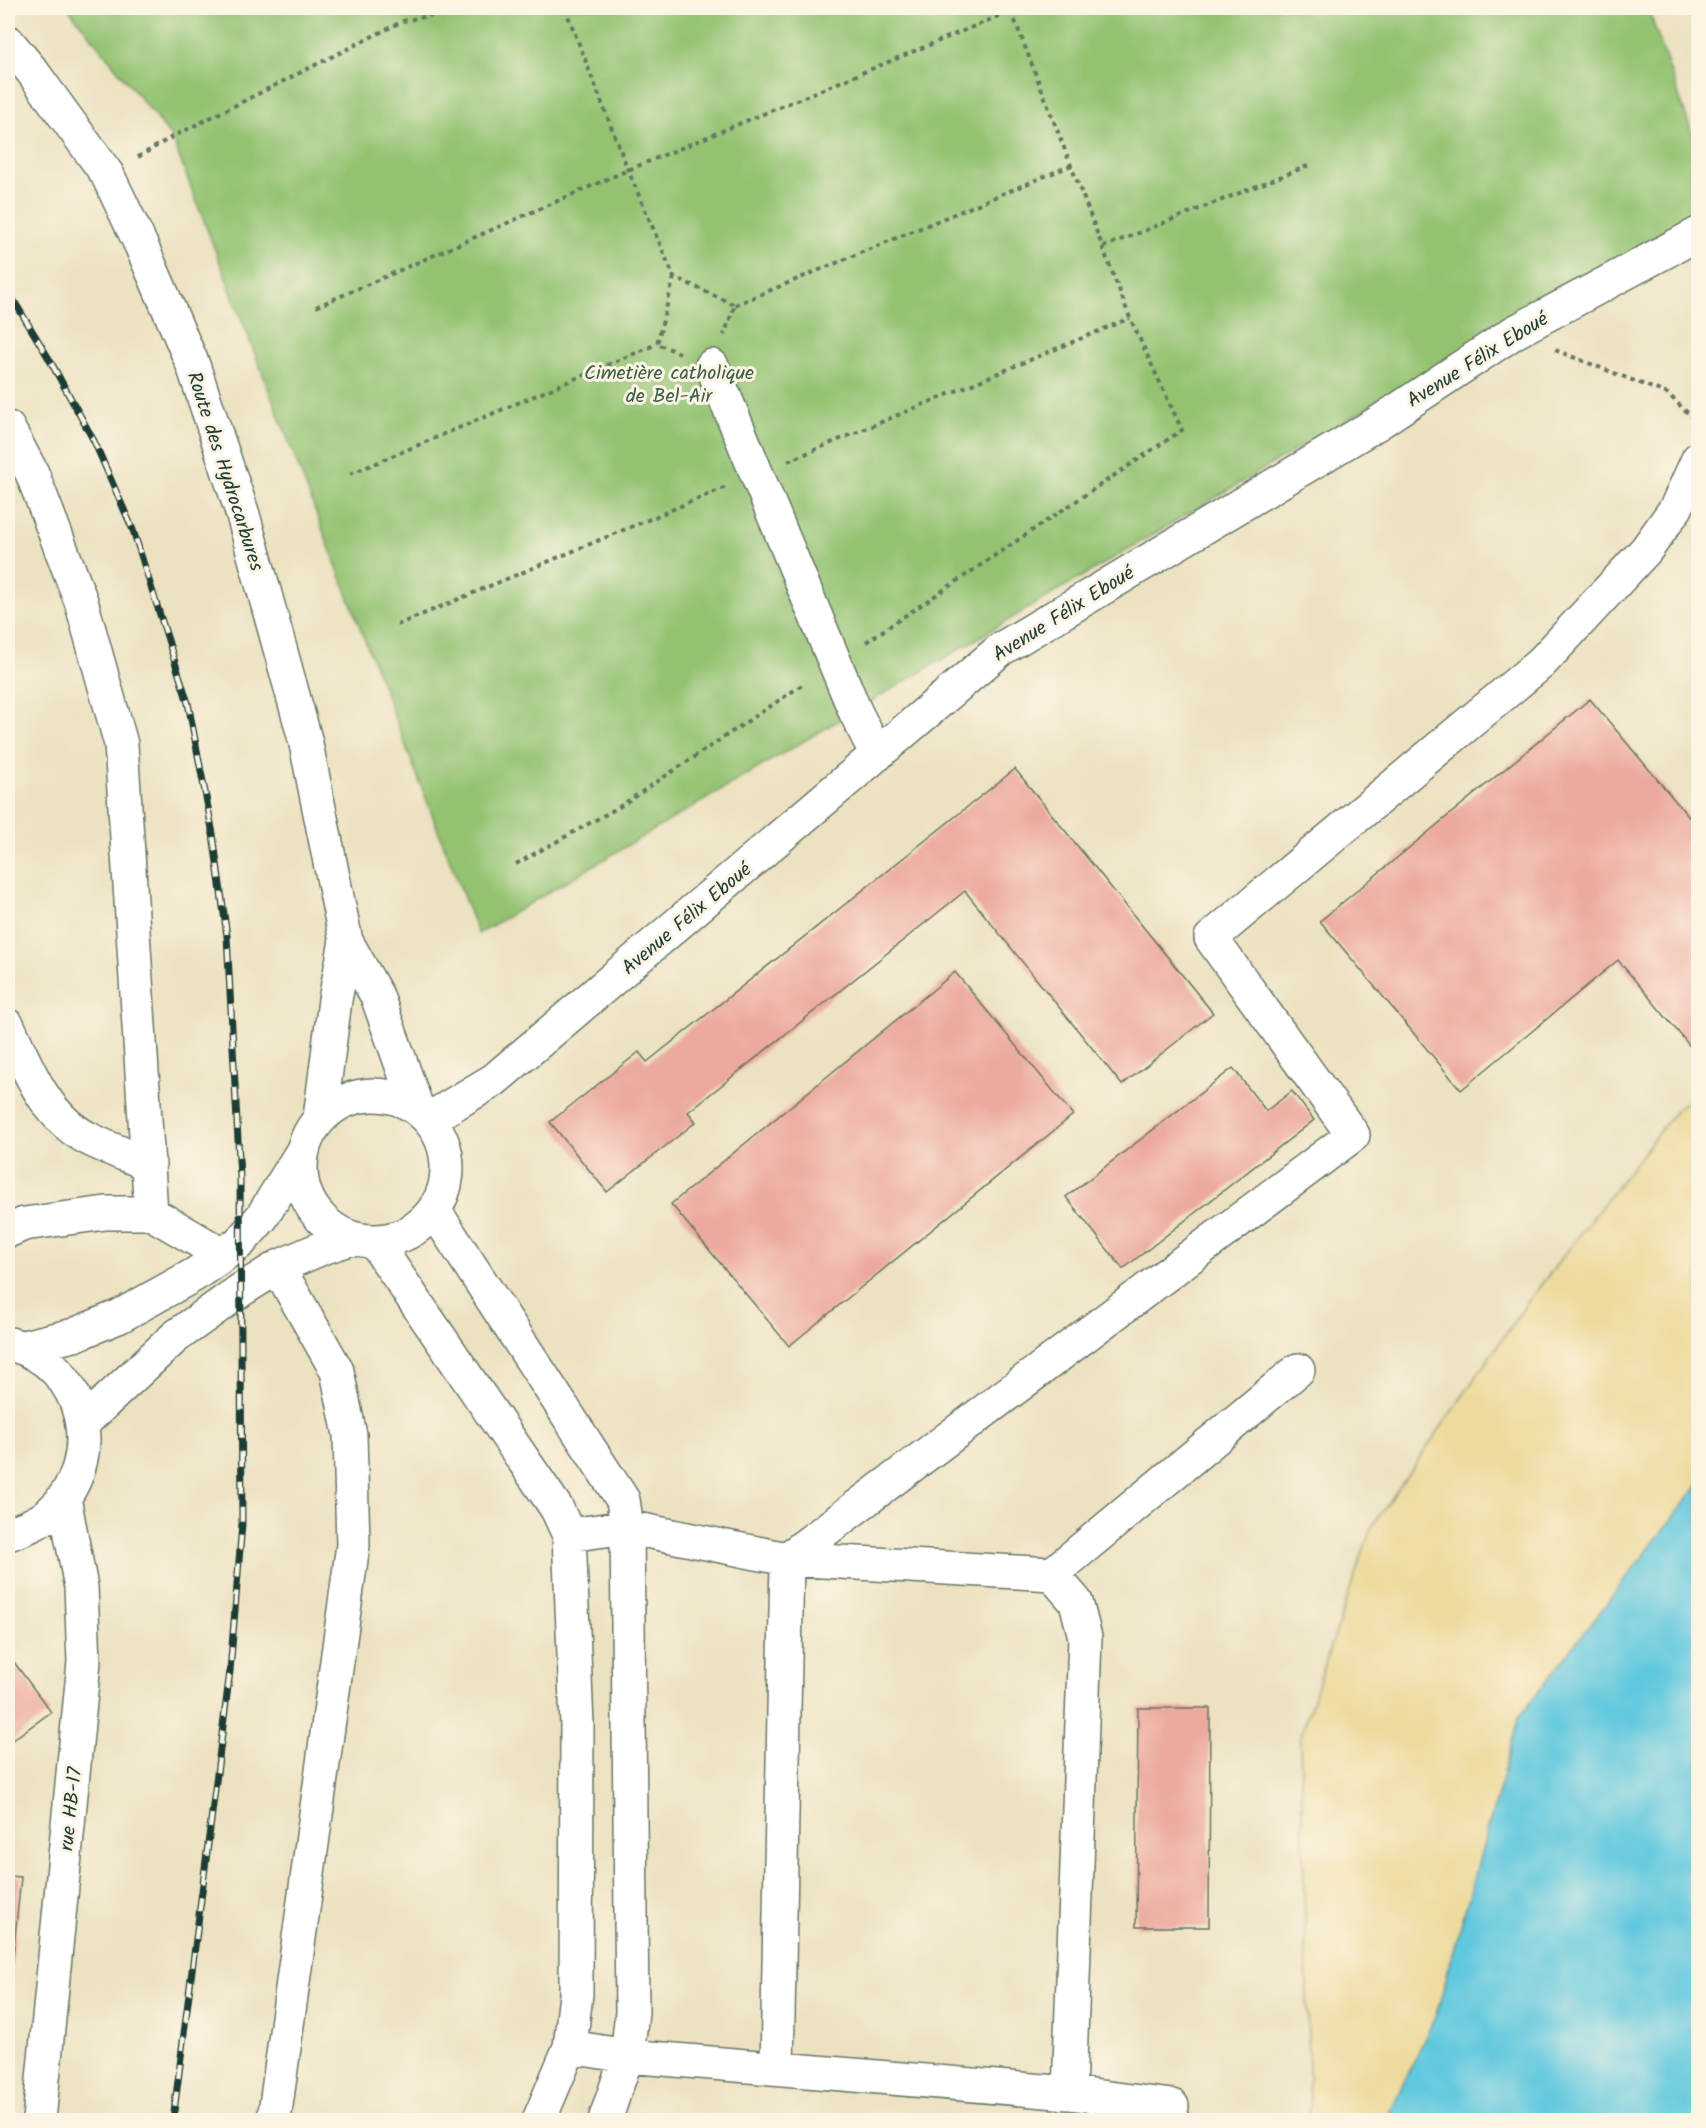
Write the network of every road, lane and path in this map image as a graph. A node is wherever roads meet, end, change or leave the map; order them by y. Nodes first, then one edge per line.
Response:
1 (469, 8) edge
2 (565, 8) edge
3 (1010, 9) edge
4 (8, 42) edge
5 (1072, 165) junction
6 (1310, 165) dead end
7 (628, 170) junction
8 (107, 174) junction
9 (1698, 234) edge
10 (1103, 247) junction
11 (674, 277) junction
12 (735, 305) junction
13 (316, 308) dead end
14 (1513, 333) junction
15 (657, 344) junction
16 (712, 366) junction
17 (1698, 423) edge
18 (8, 429) edge
19 (1698, 459) edge
20 (350, 474) dead end
21 (835, 663) junction
22 (877, 755) junction
23 (516, 864) dead end
24 (346, 941) junction
25 (8, 1026) edge
26 (423, 1113) junction
27 (320, 1118) junction
28 (302, 1152) junction
29 (149, 1164) junction
30 (434, 1210) junction
31 (152, 1213) junction
32 (8, 1231) edge
33 (363, 1240) junction
34 (223, 1255) junction
35 (278, 1267) junction
36 (15, 1345) edge
37 (1298, 1370) dead end
38 (83, 1423) junction
39 (64, 1498) junction
40 (627, 1527) junction
41 (8, 1534) edge
42 (569, 1535) junction
43 (788, 1559) junction
44 (1052, 1574) junction
45 (570, 2047) junction
46 (627, 2056) junction
47 (777, 2068) junction
48 (1069, 2093) junction
49 (1172, 2106) dead end
50 (39, 2121) edge
51 (274, 2121) edge
52 (539, 2121) edge
53 (604, 2121) edge

1 - 8 path
2 - 7 path
3 - 5 path
3 - 7 path
4 - 8 street, Route des Hydrocarbures
5 - 10 path
5 - 12 path
6 - 10 path
7 - 11 path
7 - 13 path
8 - 24 street, Route des Hydrocarbures
9 - 14 street, Avenue Félix Eboué
10 - 21 path
11 - 12 path
11 - 15 path
12 - 16 path
14 - 17 path
14 - 22 street, Avenue Félix Eboué
15 - 16 path
15 - 20 path
16 - 21 street
18 - 29 street
19 - 43 street
21 - 22 street
21 - 23 path
22 - 26 street, Avenue Félix Eboué
24 - 26 street, Route des Hydrocarbures
24 - 27 street, Route des Hydrocarbures
25 - 29 street
26 - 27 street
26 - 30 street
27 - 28 street
28 - 33 street
28 - 34 street
29 - 31 street
30 - 33 street
30 - 40 street
31 - 32 street
31 - 34 street
33 - 35 street
33 - 42 street
34 - 36 street
35 - 38 street
35 - 51 street
36 - 38 street
37 - 44 street
38 - 39 street
39 - 41 street
39 - 50 street, rue HB-17
40 - 42 street
40 - 43 street
40 - 46 street
42 - 45 street
43 - 44 street
43 - 47 street
44 - 48 street
45 - 46 street
45 - 52 street
46 - 47 street
46 - 53 street
47 - 48 street
48 - 49 street

